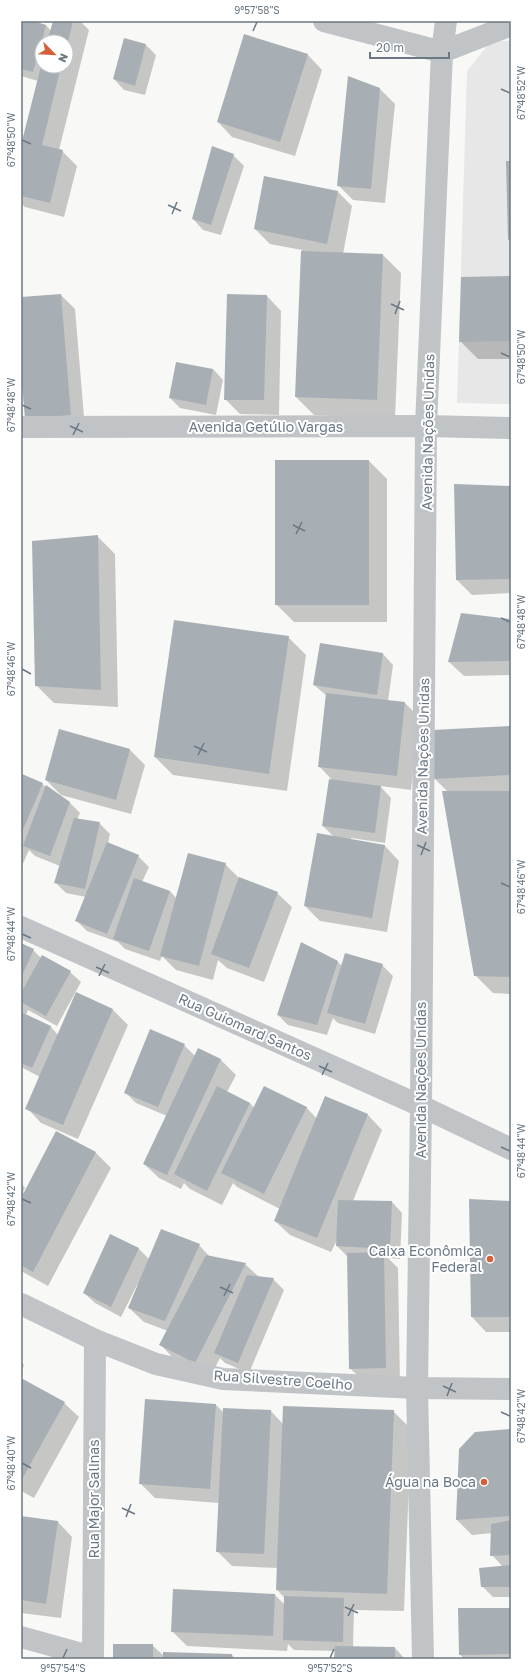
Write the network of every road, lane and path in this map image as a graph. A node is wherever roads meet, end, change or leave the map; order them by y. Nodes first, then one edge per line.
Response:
1 (324, 21) edge
2 (446, 21) edge
3 (507, 24) edge
4 (442, 52) junction
5 (426, 426) junction
6 (21, 427) edge
7 (511, 428) edge
8 (21, 927) edge
9 (421, 1106) junction
10 (511, 1149) edge
11 (21, 1304) edge
12 (95, 1340) junction
13 (417, 1388) junction
14 (511, 1389) edge
15 (21, 1637) edge
16 (93, 1658) edge
17 (423, 1659) edge

1 - 4 street
2 - 4 street, Avenida Nações Unidas
3 - 4 street
4 - 5 street, Avenida Nações Unidas
5 - 6 street, Avenida Getúlio Vargas
5 - 7 street, Avenida Getúlio Vargas
5 - 9 street, Avenida Nações Unidas
8 - 9 street, Rua Guiomard Santos
9 - 10 street, Rua Guiomard Santos
9 - 13 street, Avenida Nações Unidas
11 - 12 street, Rua Silvestre Coelho
12 - 13 street, Rua Silvestre Coelho
12 - 16 street, Rua Major Salinas
13 - 14 street, Rua Silvestre Coelho
13 - 17 street, Avenida Nações Unidas
15 - 16 street

